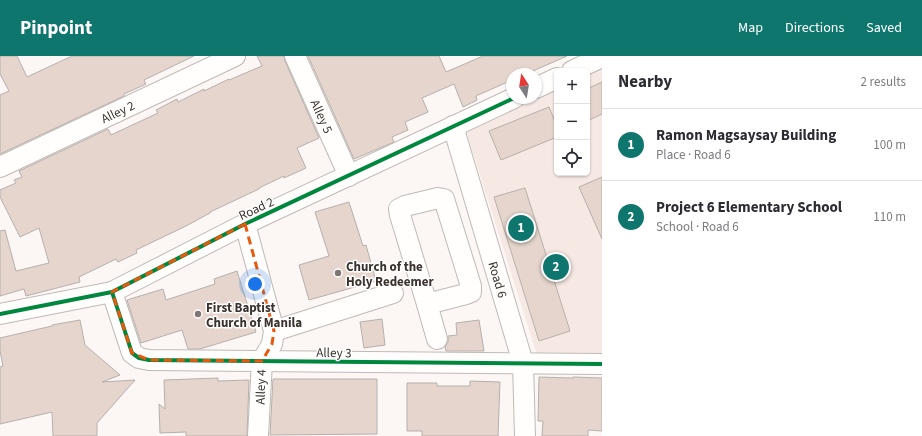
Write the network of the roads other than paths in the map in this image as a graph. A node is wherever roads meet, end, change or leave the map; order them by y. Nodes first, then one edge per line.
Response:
1 (235, 56) edge
2 (295, 56) edge
3 (602, 57) edge
4 (578, 68) edge
5 (554, 79) edge
6 (542, 85) edge
7 (506, 102) edge
8 (453, 126) junction
9 (0, 167) edge
10 (350, 176) junction
11 (245, 224) junction
12 (482, 225) junction
13 (454, 232) junction
14 (112, 292) junction
15 (393, 293) dead end
16 (427, 304) junction
17 (0, 314) edge
18 (274, 331) junction
19 (437, 339) dead end
20 (262, 361) junction
21 (523, 363) junction
22 (602, 364) edge
23 (258, 436) edge
24 (525, 436) edge

1 - 9 street, Alley 2
2 - 10 street, Alley 5
3 - 4 street
5 - 6 street
7 - 8 street, Road 2
8 - 10 street, Road 2
8 - 12 street, Road 6
10 - 11 street, Road 2
11 - 14 street, Road 2
11 - 18 street
12 - 13 street
12 - 21 street, Road 6
13 - 16 street
13 - 16 street
14 - 17 street, Road 2
14 - 20 street, Alley 3
15 - 18 street
16 - 19 street
18 - 20 street, Alley 4
20 - 21 street, Alley 3
20 - 23 street, Alley 4
21 - 22 street, Alley 3
21 - 24 street, Road 6

